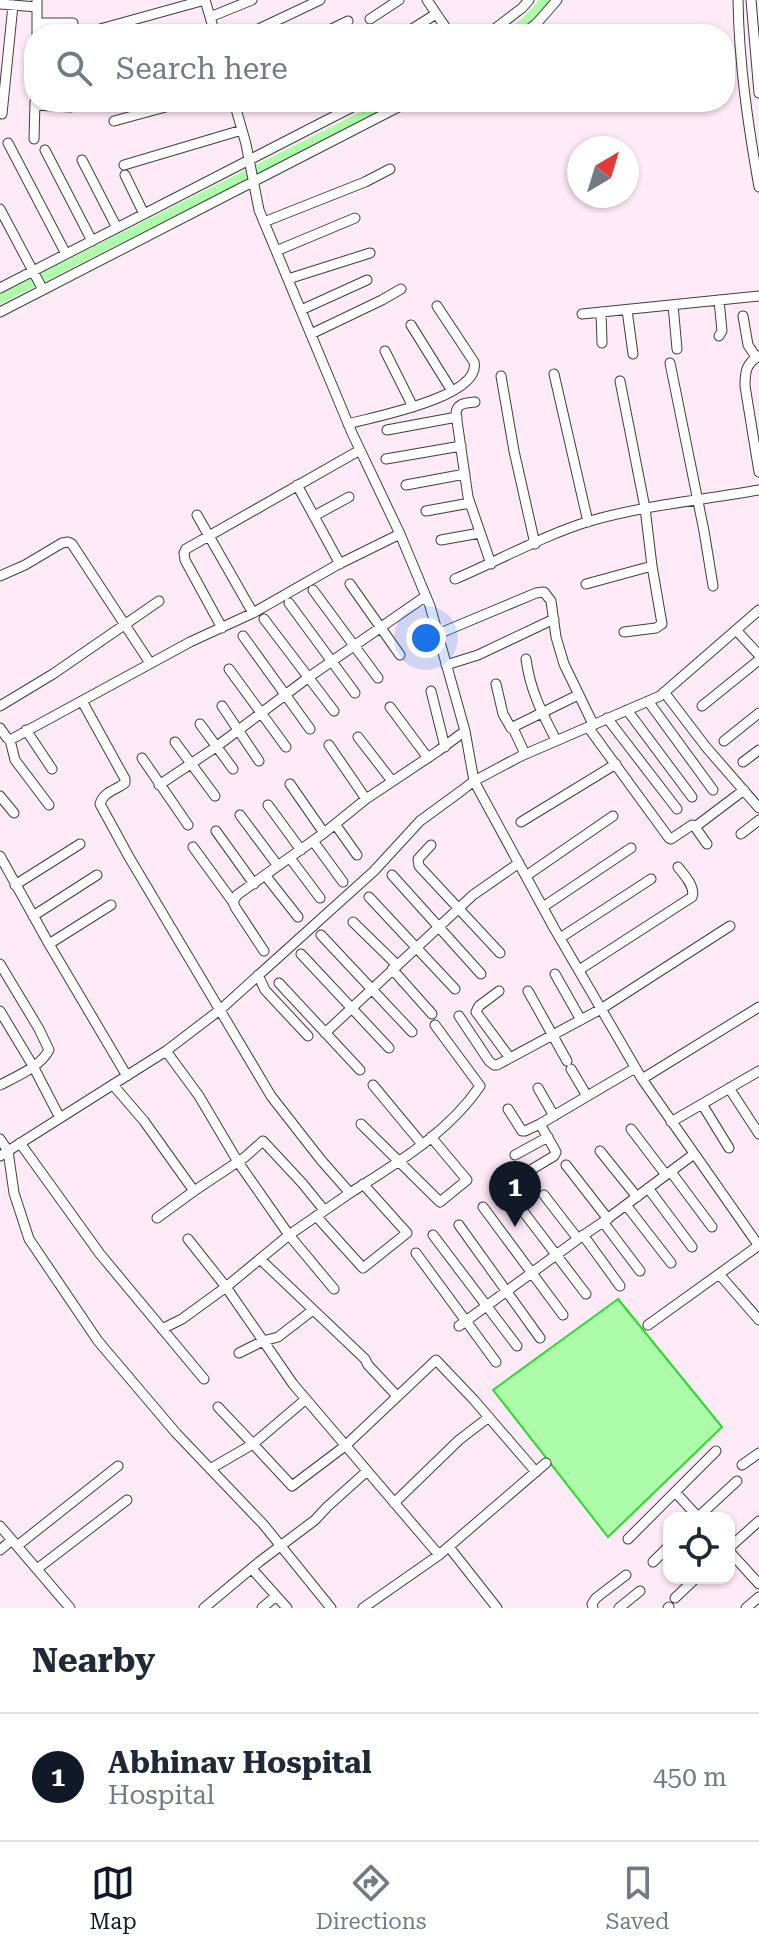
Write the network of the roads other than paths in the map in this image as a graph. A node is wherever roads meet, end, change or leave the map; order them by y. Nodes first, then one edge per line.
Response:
1 (205, 0) edge
2 (252, 0) edge
3 (320, 0) edge
4 (399, 0) edge
5 (529, 0) edge
6 (557, 0) edge
7 (738, 0) edge
8 (429, 1) edge
9 (753, 2) edge
10 (0, 4) edge
11 (37, 4) edge
12 (13, 5) junction
13 (436, 14) junction
14 (210, 17) junction
15 (370, 19) dead end
16 (348, 21) dead end
17 (73, 23) dead end
18 (67, 24) edge
19 (118, 24) edge
20 (212, 24) edge
21 (269, 24) edge
22 (342, 24) edge
23 (420, 24) edge
24 (443, 24) edge
25 (501, 24) edge
26 (536, 24) edge
27 (756, 42) edge
28 (758, 68) edge
29 (759, 93) edge
30 (35, 112) edge
31 (147, 112) edge
32 (240, 112) edge
33 (343, 112) edge
34 (388, 112) edge
35 (2, 114) dead end
36 (114, 121) dead end
37 (242, 130) junction
38 (34, 139) dead end
39 (8, 143) dead end
40 (45, 150) dead end
41 (82, 160) dead end
42 (250, 160) junction
43 (390, 169) dead end
44 (254, 180) junction
45 (759, 187) edge
46 (0, 209) edge
47 (144, 214) junction
48 (355, 218) dead end
49 (264, 222) junction
50 (117, 228) junction
51 (92, 241) junction
52 (276, 251) junction
53 (370, 253) dead end
54 (66, 254) junction
55 (33, 272) junction
56 (288, 279) junction
57 (367, 280) dead end
58 (0, 287) edge
59 (401, 289) dead end
60 (43, 290) junction
61 (759, 296) edge
62 (719, 300) junction
63 (673, 305) junction
64 (437, 306) dead end
65 (301, 310) junction
66 (627, 310) junction
67 (0, 312) edge
68 (601, 312) junction
69 (582, 314) dead end
70 (743, 316) dead end
71 (411, 325) dead end
72 (311, 334) junction
73 (719, 336) dead end
74 (602, 343) dead end
75 (677, 349) dead end
76 (385, 351) dead end
77 (633, 354) dead end
78 (757, 356) edge
79 (670, 363) dead end
80 (554, 374) dead end
81 (501, 376) dead end
82 (620, 381) dead end
83 (452, 391) junction
84 (475, 402) dead end
85 (413, 407) junction
86 (457, 417) junction
87 (348, 424) junction
88 (387, 430) dead end
89 (461, 446) junction
90 (360, 450) junction
91 (386, 459) dead end
92 (759, 472) edge
93 (465, 474) junction
94 (297, 485) junction
95 (406, 485) dead end
96 (759, 490) edge
97 (349, 497) dead end
98 (698, 501) junction
99 (470, 503) junction
100 (645, 508) junction
101 (426, 511) dead end
102 (197, 515) dead end
103 (314, 516) junction
104 (588, 522) junction
105 (480, 533) junction
106 (400, 534) junction
107 (209, 536) junction
108 (441, 540) dead end
109 (535, 544) junction
110 (340, 564) junction
111 (491, 564) junction
112 (652, 566) junction
113 (0, 576) edge
114 (455, 579) dead end
115 (350, 584) dead end
116 (586, 584) dead end
117 (713, 586) dead end
118 (313, 590) dead end
119 (426, 596) junction
120 (159, 601) dead end
121 (289, 603) dead end
122 (759, 610) edge
123 (253, 613) junction
124 (264, 619) dead end
125 (554, 619) junction
126 (125, 624) junction
127 (381, 627) junction
128 (222, 628) junction
129 (736, 630) junction
130 (624, 632) dead end
131 (438, 634) junction
132 (243, 636) dead end
133 (354, 646) junction
134 (400, 655) dead end
135 (759, 657) edge
136 (526, 659) dead end
137 (332, 661) junction
138 (150, 663) junction
139 (446, 665) junction
140 (229, 669) dead end
141 (309, 677) junction
142 (378, 678) dead end
143 (496, 684) dead end
144 (431, 691) dead end
145 (664, 692) junction
146 (355, 693) dead end
147 (284, 695) junction
148 (578, 695) junction
149 (82, 701) junction
150 (648, 701) junction
151 (0, 706) edge
152 (222, 706) dead end
153 (702, 706) dead end
154 (390, 707) dead end
155 (627, 710) junction
156 (334, 711) dead end
157 (262, 712) junction
158 (542, 713) junction
159 (759, 713) edge
160 (607, 718) junction
161 (200, 724) dead end
162 (590, 726) junction
163 (0, 728) edge
164 (513, 728) junction
165 (310, 729) dead end
166 (26, 730) junction
167 (238, 730) junction
168 (465, 731) junction
169 (358, 737) dead end
170 (10, 740) junction
171 (556, 740) junction
172 (724, 741) dead end
173 (175, 742) dead end
174 (329, 745) dead end
175 (216, 747) junction
176 (286, 747) dead end
177 (445, 747) junction
178 (759, 750) edge
179 (525, 754) junction
180 (142, 758) dead end
181 (428, 758) junction
182 (259, 761) dead end
183 (743, 762) dead end
184 (191, 764) junction
185 (616, 764) junction
186 (52, 769) dead end
187 (233, 769) dead end
188 (392, 781) junction
189 (474, 781) junction
190 (290, 784) dead end
191 (159, 785) junction
192 (713, 790) dead end
193 (751, 793) edge
194 (0, 796) edge
195 (215, 796) dead end
196 (692, 797) dead end
197 (366, 799) junction
198 (49, 805) dead end
199 (268, 805) dead end
200 (759, 808) edge
201 (677, 809) dead end
202 (14, 813) dead end
203 (240, 815) dead end
204 (613, 816) dead end
205 (759, 820) edge
206 (521, 822) dead end
207 (335, 824) junction
208 (188, 825) dead end
209 (695, 827) junction
210 (216, 831) dead end
211 (324, 833) junction
212 (741, 834) dead end
213 (313, 841) junction
214 (80, 844) dead end
215 (707, 844) dead end
216 (431, 845) dead end
217 (193, 847) dead end
218 (631, 848) dead end
219 (301, 850) junction
220 (357, 855) dead end
221 (0, 856) edge
222 (290, 858) junction
223 (519, 863) junction
224 (278, 866) junction
225 (678, 867) dead end
226 (97, 875) dead end
227 (265, 875) junction
228 (392, 875) dead end
229 (526, 876) junction
230 (651, 879) dead end
231 (343, 882) dead end
232 (254, 884) junction
233 (15, 885) junction
234 (369, 897) dead end
235 (320, 898) dead end
236 (233, 902) junction
237 (111, 905) dead end
238 (543, 907) junction
239 (458, 909) junction
240 (33, 916) junction
241 (298, 917) dead end
242 (353, 922) dead end
243 (730, 926) dead end
244 (439, 928) junction
245 (321, 935) dead end
246 (560, 938) junction
247 (49, 944) junction
248 (417, 948) junction
249 (264, 951) dead end
250 (500, 953) dead end
251 (301, 954) dead end
252 (0, 964) edge
253 (394, 967) junction
254 (579, 970) junction
255 (481, 974) dead end
256 (555, 974) dead end
257 (258, 975) junction
258 (279, 983) dead end
259 (371, 988) junction
260 (455, 989) dead end
261 (499, 991) dead end
262 (528, 991) dead end
263 (351, 1007) junction
264 (759, 1007) edge
265 (221, 1009) junction
266 (601, 1009) junction
267 (0, 1011) edge
268 (432, 1014) dead end
269 (459, 1016) dead end
270 (581, 1020) junction
271 (435, 1025) dead end
272 (412, 1032) dead end
273 (325, 1033) junction
274 (308, 1036) dead end
275 (553, 1036) junction
276 (389, 1048) dead end
277 (166, 1051) junction
278 (510, 1058) junction
279 (33, 1066) junction
280 (635, 1068) junction
281 (360, 1070) dead end
282 (759, 1072) edge
283 (127, 1076) junction
284 (642, 1079) junction
285 (0, 1085) edge
286 (113, 1085) junction
287 (373, 1085) dead end
288 (538, 1088) dead end
289 (729, 1088) junction
290 (587, 1096) junction
291 (702, 1104) junction
292 (508, 1109) dead end
293 (554, 1116) junction
294 (60, 1118) junction
295 (671, 1122) junction
296 (361, 1124) dead end
297 (540, 1124) junction
298 (631, 1129) dead end
299 (759, 1134) edge
300 (431, 1137) junction
301 (548, 1137) junction
302 (0, 1139) edge
303 (20, 1143) junction
304 (422, 1144) junction
305 (729, 1148) dead end
306 (600, 1151) dead end
307 (4, 1154) edge
308 (694, 1154) junction
309 (515, 1155) dead end
310 (238, 1162) junction
311 (400, 1162) junction
312 (566, 1165) dead end
313 (668, 1173) junction
314 (519, 1177) dead end
315 (363, 1184) junction
316 (648, 1188) junction
317 (194, 1191) junction
318 (350, 1193) junction
319 (544, 1195) dead end
320 (637, 1197) junction
321 (513, 1198) dead end
322 (626, 1205) junction
323 (483, 1207) dead end
324 (320, 1213) junction
325 (157, 1218) dead end
326 (606, 1220) junction
327 (459, 1225) dead end
328 (712, 1227) dead end
329 (289, 1235) junction
330 (433, 1235) dead end
331 (580, 1237) junction
332 (188, 1239) dead end
333 (759, 1246) edge
334 (692, 1247) dead end
335 (416, 1253) dead end
336 (557, 1254) junction
337 (260, 1259) junction
338 (671, 1263) dead end
339 (640, 1271) dead end
340 (533, 1273) junction
341 (719, 1274) junction
342 (620, 1286) dead end
343 (226, 1287) junction
344 (334, 1289) dead end
345 (507, 1291) junction
346 (586, 1294) dead end
347 (487, 1307) junction
348 (313, 1310) junction
349 (563, 1315) dead end
350 (759, 1320) edge
351 (463, 1324) junction
352 (648, 1325) dead end
353 (162, 1329) junction
354 (540, 1338) dead end
355 (263, 1341) junction
356 (517, 1346) dead end
357 (239, 1353) dead end
358 (496, 1362) dead end
359 (204, 1379) dead end
360 (397, 1396) junction
361 (306, 1399) junction
362 (218, 1407) dead end
363 (489, 1417) junction
364 (253, 1444) junction
365 (345, 1446) junction
366 (716, 1451) dead end
367 (759, 1453) edge
368 (546, 1463) dead end
369 (742, 1465) dead end
370 (118, 1466) dead end
371 (210, 1469) junction
372 (366, 1472) junction
373 (536, 1472) junction
374 (737, 1481) dead end
375 (675, 1492) junction
376 (127, 1500) dead end
377 (394, 1503) junction
378 (693, 1512) edge
379 (704, 1512) edge
380 (759, 1521) edge
381 (0, 1526) edge
382 (628, 1539) dead end
383 (14, 1543) junction
384 (735, 1544) edge
385 (281, 1547) junction
386 (449, 1547) junction
387 (0, 1550) edge
388 (663, 1552) edge
389 (439, 1555) junction
390 (735, 1557) edge
391 (653, 1562) dead end
392 (37, 1569) junction
393 (252, 1569) junction
394 (626, 1575) dead end
395 (690, 1584) edge
396 (759, 1584) edge
397 (640, 1591) dead end
398 (276, 1596) junction
399 (759, 1597) edge
400 (670, 1604) edge
401 (68, 1607) edge
402 (204, 1608) edge
403 (262, 1608) edge
404 (287, 1608) edge
405 (331, 1608) edge
406 (363, 1608) edge
407 (497, 1608) edge
408 (593, 1608) edge
409 (619, 1608) edge
410 (746, 1608) edge

1 - 14 street
1 - 19 street
2 - 14 street
3 - 21 street
4 - 15 street
5 - 25 street
6 - 26 street
7 - 45 street
8 - 13 street
9 - 27 street
10 - 12 street
11 - 12 street
12 - 35 street
13 - 23 street
13 - 24 street
14 - 20 street
16 - 22 street
17 - 18 street
27 - 28 street
28 - 29 street
30 - 38 street
31 - 36 street
32 - 37 street
33 - 42 street
34 - 44 street
37 - 42 street
37 - 47 street
39 - 54 street
40 - 51 street
41 - 50 street
42 - 44 street
42 - 47 street
43 - 49 street
44 - 49 street
44 - 60 street
46 - 55 street
47 - 50 street
48 - 52 street
49 - 52 street
50 - 51 street
51 - 54 street
52 - 56 street
53 - 56 street
54 - 55 street
55 - 58 street
55 - 60 street
56 - 65 street
57 - 65 street
59 - 72 street
60 - 67 street
61 - 62 street
62 - 63 street
62 - 73 street
63 - 66 street
63 - 75 street
64 - 83 street
65 - 72 street
66 - 68 street
66 - 77 street
68 - 69 street
68 - 74 street
70 - 78 street
71 - 83 street
72 - 87 street
76 - 85 street
78 - 92 street
79 - 98 street
80 - 104 street
81 - 109 street
82 - 100 street
83 - 85 street
84 - 86 street
85 - 87 street
86 - 88 street
86 - 89 street
87 - 90 street
89 - 91 street
89 - 93 street
90 - 94 street
90 - 106 street
93 - 95 street
93 - 99 street
94 - 103 street
94 - 107 street
96 - 98 street
97 - 103 street
98 - 100 street
98 - 117 street
99 - 101 street
99 - 105 street
100 - 104 street
100 - 112 street
102 - 107 street
103 - 110 street
104 - 109 street
105 - 108 street
105 - 111 street
106 - 110 street
106 - 119 street
107 - 123 street
107 - 128 street
109 - 111 street
110 - 123 street
111 - 114 street
112 - 116 street
112 - 130 street
113 - 126 street
115 - 127 street
118 - 133 street
119 - 127 street
119 - 131 street
120 - 126 street
121 - 137 street
122 - 129 street
123 - 128 street
124 - 141 street
125 - 131 street
125 - 139 street
125 - 148 street
126 - 138 street
126 - 151 street
127 - 133 street
127 - 134 street
128 - 138 street
129 - 135 street
129 - 145 street
131 - 139 street
132 - 147 street
133 - 137 street
133 - 142 street
135 - 153 street
136 - 158 street
137 - 141 street
137 - 146 street
138 - 149 street
139 - 168 street
140 - 157 street
141 - 147 street
141 - 156 street
143 - 164 street
144 - 177 street
145 - 150 street
145 - 193 street
147 - 157 street
147 - 165 street
148 - 158 street
148 - 162 street
149 - 166 street
149 - 265 street
150 - 155 street
150 - 192 street
152 - 167 street
154 - 181 street
155 - 160 street
155 - 196 street
157 - 167 street
157 - 176 street
158 - 164 street
158 - 171 street
159 - 172 street
160 - 162 street
160 - 201 street
161 - 175 street
162 - 171 street
162 - 185 street
163 - 170 street
164 - 179 street
166 - 170 street
166 - 186 street
167 - 175 street
167 - 182 street
168 - 177 street
168 - 189 street
169 - 188 street
170 - 198 street
171 - 179 street
173 - 184 street
174 - 197 street
175 - 184 street
175 - 187 street
177 - 181 street
178 - 183 street
179 - 189 street
180 - 191 street
181 - 188 street
184 - 191 street
184 - 195 street
185 - 206 street
185 - 209 street
188 - 197 street
189 - 223 street
189 - 257 street
190 - 211 street
191 - 208 street
193 - 200 street
193 - 209 street
194 - 202 street
197 - 207 street
199 - 219 street
203 - 224 street
204 - 229 street
205 - 212 street
207 - 211 street
207 - 220 street
209 - 215 street
210 - 232 street
211 - 213 street
213 - 219 street
213 - 231 street
214 - 233 street
216 - 239 street
217 - 236 street
218 - 238 street
219 - 222 street
221 - 233 street
222 - 224 street
222 - 235 street
223 - 229 street
223 - 239 street
224 - 227 street
225 - 254 street
226 - 240 street
227 - 232 street
227 - 241 street
228 - 244 street
229 - 238 street
230 - 246 street
232 - 236 street
233 - 240 street
234 - 248 street
236 - 249 street
237 - 247 street
238 - 246 street
239 - 244 street
239 - 250 street
240 - 247 street
242 - 253 street
243 - 266 street
244 - 248 street
244 - 255 street
245 - 259 street
246 - 254 street
247 - 283 street
248 - 253 street
248 - 260 street
251 - 263 street
252 - 279 street
253 - 259 street
253 - 268 street
254 - 266 street
256 - 270 street
257 - 265 street
257 - 274 street
258 - 273 street
259 - 263 street
259 - 272 street
261 - 278 street
262 - 275 street
263 - 273 street
263 - 276 street
264 - 284 street
265 - 277 street
265 - 318 street
266 - 270 street
266 - 280 street
267 - 279 street
269 - 278 street
270 - 275 street
271 - 300 street
273 - 281 street
275 - 278 street
275 - 290 street
277 - 283 street
277 - 310 street
279 - 285 street
279 - 294 street
280 - 284 street
280 - 290 street
282 - 289 street
283 - 286 street
284 - 295 street
286 - 294 street
286 - 317 street
287 - 304 street
288 - 293 street
289 - 291 street
289 - 299 street
290 - 293 street
291 - 295 street
291 - 305 street
292 - 297 street
293 - 297 street
294 - 303 street
295 - 308 street
296 - 311 street
297 - 301 street
298 - 313 street
300 - 304 street
300 - 311 street
301 - 309 street
301 - 314 street
302 - 307 street
303 - 307 street
303 - 353 street
304 - 311 street
306 - 320 street
307 - 371 street
308 - 313 street
308 - 333 street
310 - 317 street
310 - 324 street
310 - 329 street
311 - 315 street
312 - 326 street
313 - 316 street
313 - 328 street
315 - 318 street
315 - 324 street
316 - 320 street
316 - 334 street
317 - 325 street
318 - 324 street
319 - 331 street
320 - 322 street
321 - 336 street
322 - 326 street
322 - 338 street
323 - 340 street
324 - 329 street
326 - 331 street
326 - 339 street
327 - 345 street
329 - 337 street
329 - 344 street
330 - 347 street
331 - 336 street
331 - 342 street
332 - 343 street
333 - 341 street
335 - 351 street
336 - 340 street
336 - 346 street
337 - 343 street
337 - 348 street
340 - 345 street
340 - 349 street
341 - 350 street
341 - 352 street
343 - 353 street
343 - 355 street
345 - 347 street
345 - 354 street
347 - 351 street
347 - 356 street
348 - 355 street
348 - 360 street
351 - 358 street
353 - 359 street
355 - 357 street
355 - 361 street
360 - 363 street
360 - 365 street
361 - 364 street
361 - 365 street
362 - 364 street
363 - 373 street
363 - 377 street
364 - 365 street
364 - 371 street
365 - 372 street
366 - 375 street
367 - 369 street
368 - 373 street
370 - 383 street
371 - 385 street
372 - 377 street
372 - 385 street
373 - 386 street
374 - 379 street
375 - 378 street
375 - 382 street
376 - 392 street
377 - 389 street
380 - 384 street
381 - 383 street
383 - 387 street
383 - 392 street
385 - 393 street
385 - 405 street
386 - 389 street
386 - 407 street
388 - 391 street
389 - 406 street
390 - 396 street
392 - 401 street
393 - 398 street
393 - 402 street
394 - 408 street
395 - 400 street
397 - 409 street
398 - 403 street
398 - 404 street
399 - 410 street

